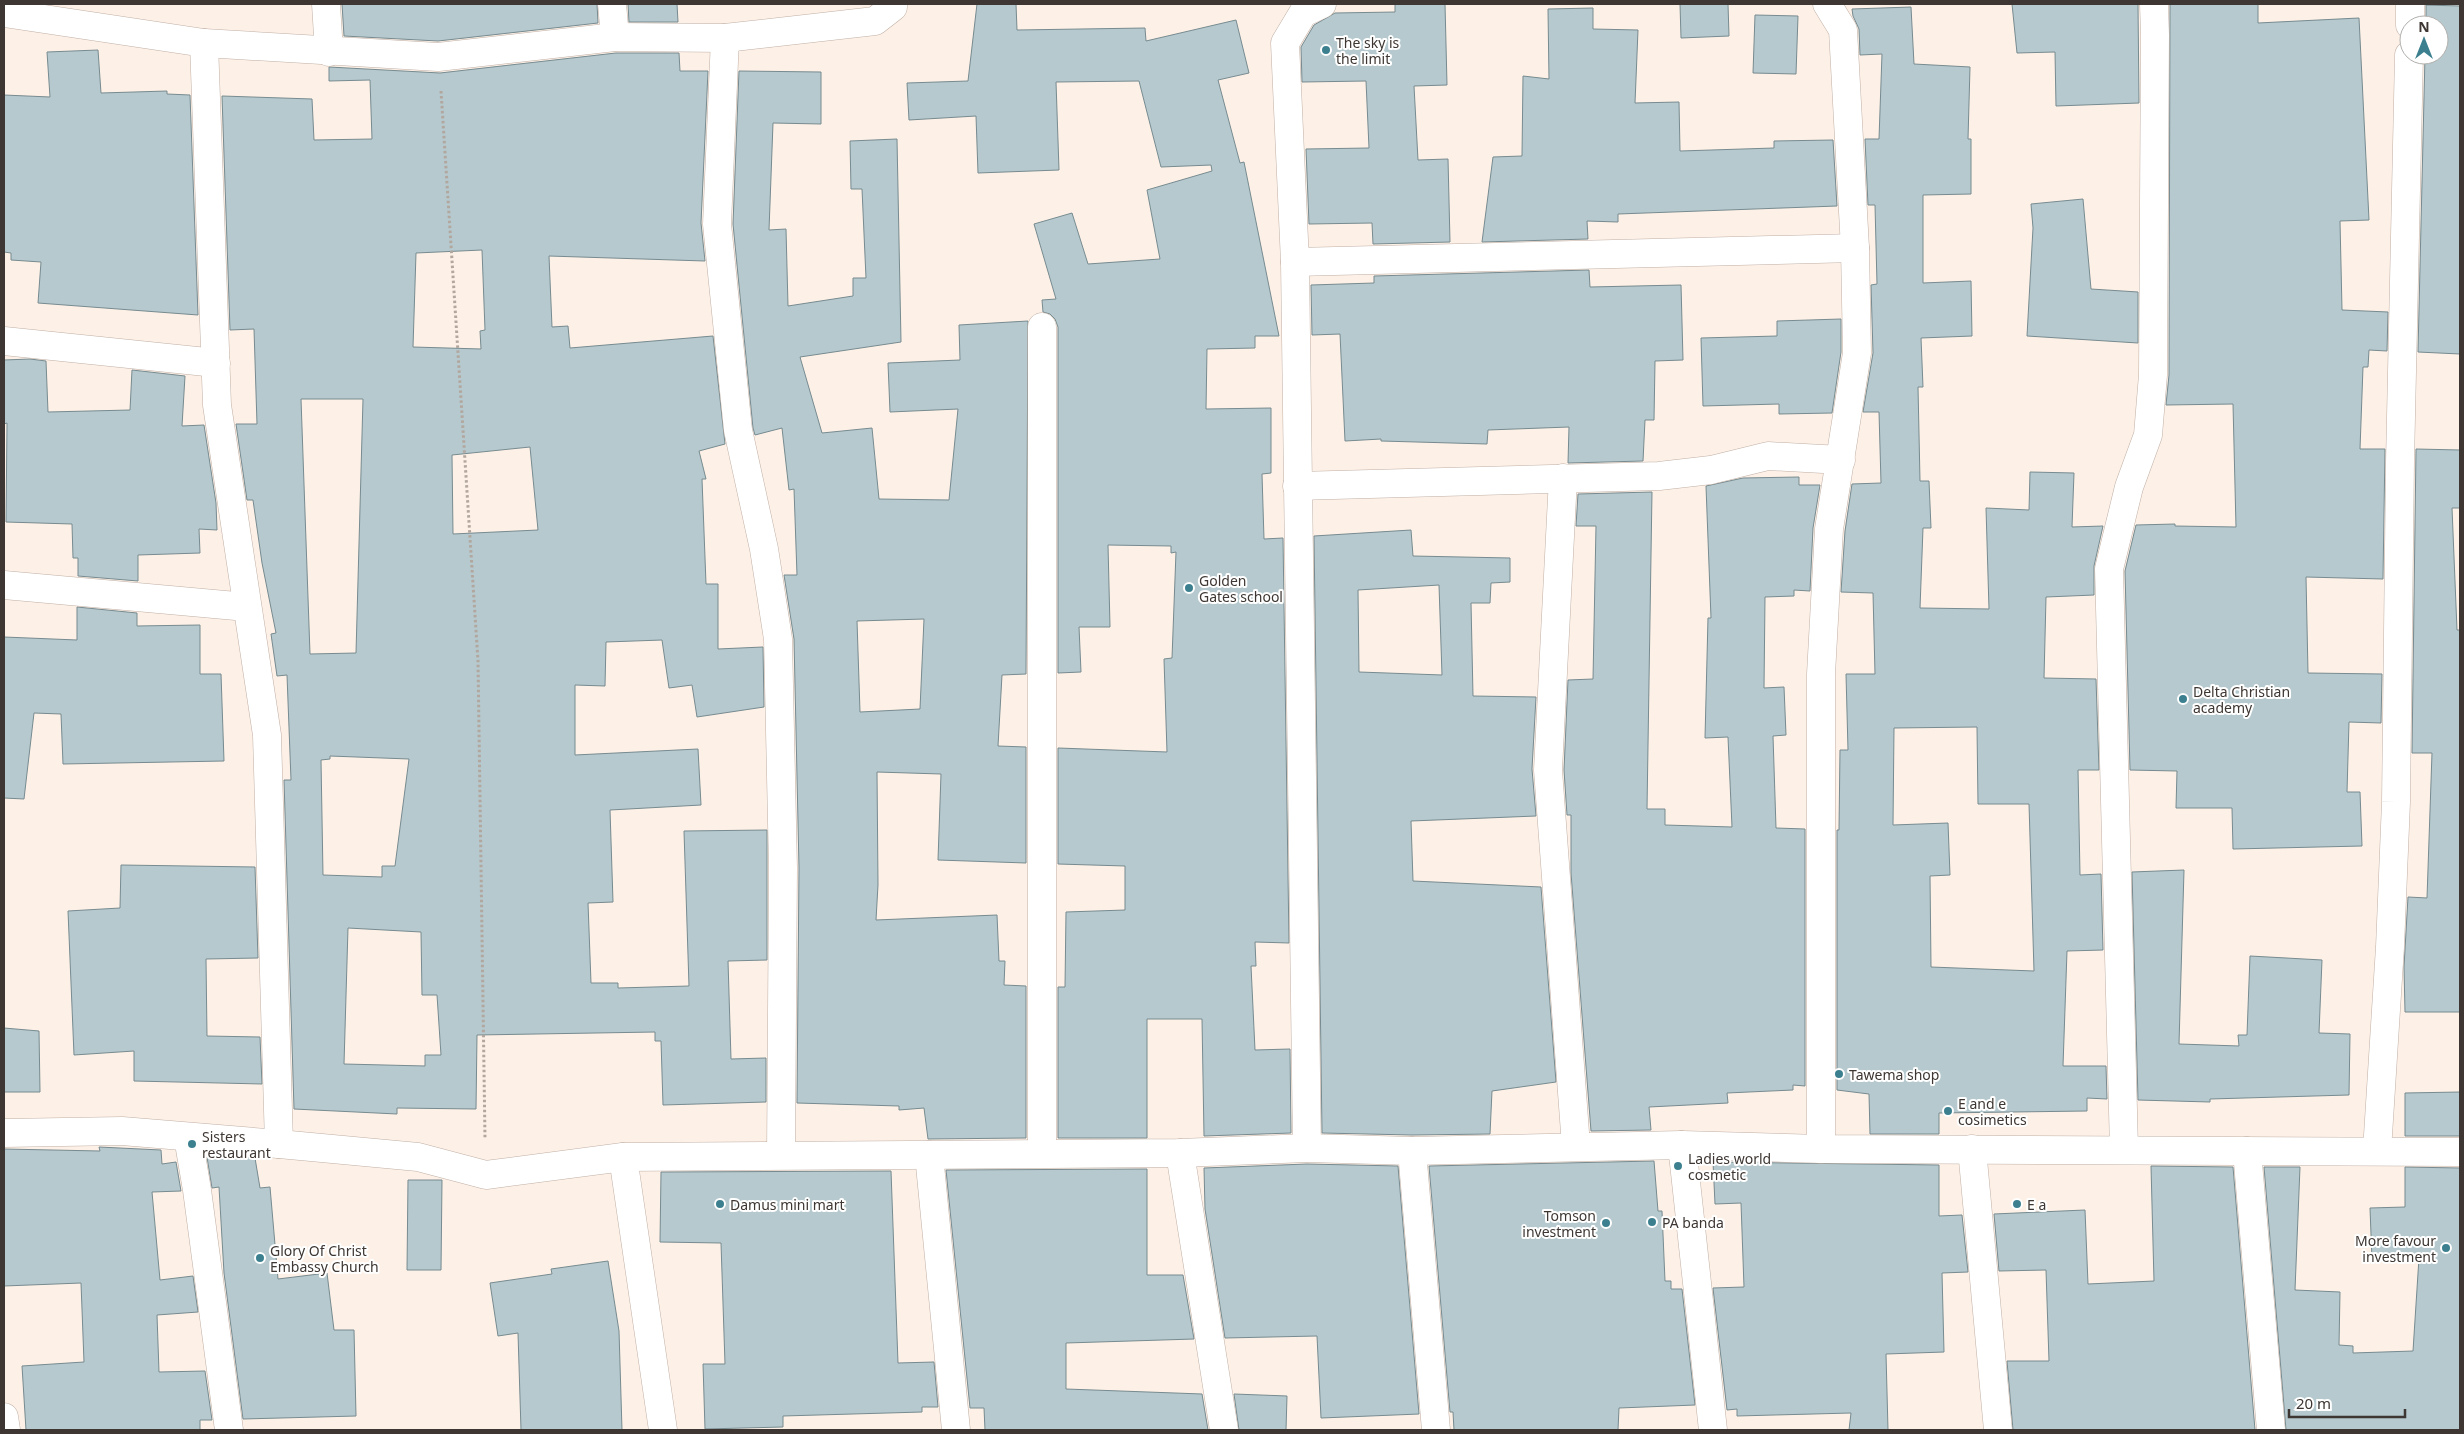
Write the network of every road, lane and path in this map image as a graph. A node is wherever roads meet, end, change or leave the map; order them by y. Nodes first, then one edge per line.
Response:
1 (326, 4) edge
2 (612, 4) edge
3 (893, 4) edge
4 (1322, 4) edge
5 (1827, 4) edge
6 (2154, 4) edge
7 (4, 13) edge
8 (59, 13) edge
9 (615, 37) junction
10 (725, 38) junction
11 (204, 43) junction
12 (328, 52) junction
13 (438, 57) junction
14 (2409, 65) edge
15 (1855, 248) junction
16 (1295, 262) junction
17 (1042, 327) dead end
18 (4, 341) edge
19 (216, 363) junction
20 (1841, 460) junction
21 (1563, 478) junction
22 (1297, 486) junction
23 (4, 585) edge
24 (247, 607) junction
25 (4, 1133) edge
26 (188, 1136) junction
27 (279, 1144) junction
28 (1682, 1145) junction
29 (1576, 1146) junction
30 (1307, 1148) junction
31 (1821, 1149) junction
32 (1972, 1149) junction
33 (2124, 1149) junction
34 (1412, 1151) junction
35 (2247, 1151) junction
36 (2376, 1151) junction
37 (2460, 1152) edge
38 (1042, 1153) junction
39 (1180, 1153) junction
40 (781, 1155) junction
41 (929, 1155) junction
42 (623, 1156) junction
43 (486, 1174) junction
44 (4, 1417) edge
45 (6, 1430) edge
46 (229, 1430) edge
47 (663, 1430) edge
48 (956, 1430) edge
49 (1224, 1430) edge
50 (1436, 1430) edge
51 (1713, 1430) edge
52 (1998, 1430) edge
53 (2271, 1430) edge

1 - 12 street
2 - 9 street
3 - 10 street
4 - 16 street
5 - 15 street
6 - 33 street
7 - 8 street
8 - 11 street
9 - 10 street
9 - 13 street
10 - 40 street
11 - 12 street
11 - 19 street
12 - 13 street
13 - 43 path
14 - 36 street
15 - 16 street
15 - 20 street
16 - 22 street
17 - 38 street
18 - 19 street
19 - 24 street
20 - 21 street
20 - 31 street
21 - 22 street
21 - 29 street
22 - 30 street
23 - 24 street
24 - 27 street
25 - 26 street
26 - 27 street
26 - 46 street
27 - 43 street
28 - 29 street
28 - 31 street
28 - 51 street
29 - 34 street
30 - 34 street
30 - 39 street
31 - 32 street
32 - 33 street
32 - 52 street
33 - 35 street
34 - 50 street
35 - 36 street
35 - 53 street
36 - 37 street
38 - 39 street
38 - 41 street
39 - 49 street
40 - 41 street
40 - 42 street
41 - 48 street
42 - 43 street
42 - 47 street
44 - 45 street

